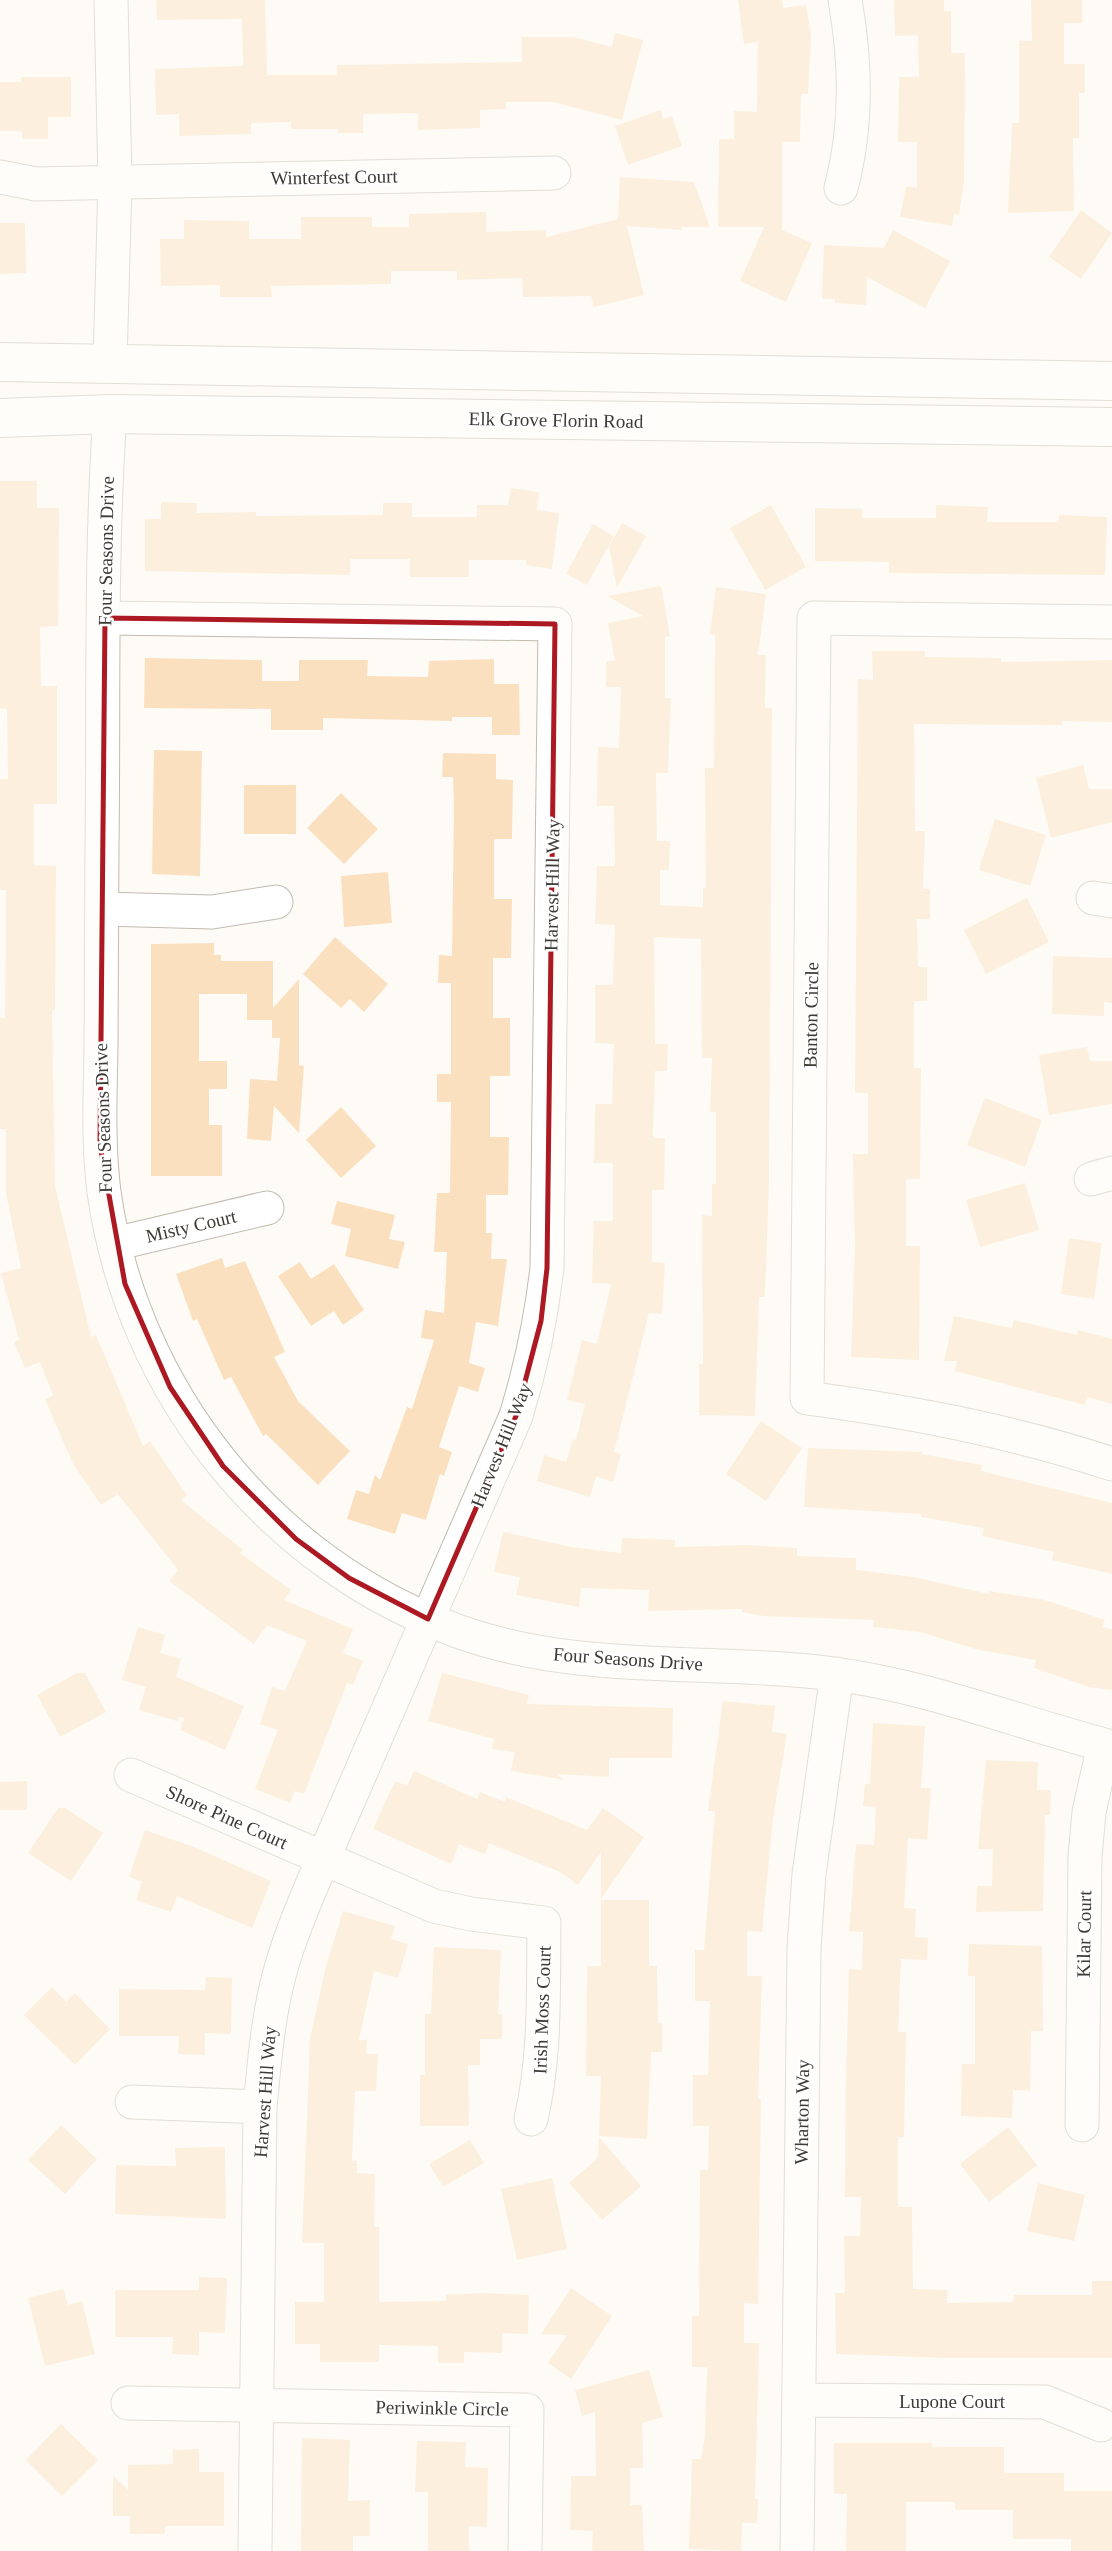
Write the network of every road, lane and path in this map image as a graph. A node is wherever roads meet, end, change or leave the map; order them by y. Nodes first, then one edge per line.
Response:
1 (111, 0) edge
2 (845, 0) edge
3 (554, 173) dead end
4 (0, 177) edge
5 (115, 181) junction
6 (841, 188) dead end
7 (0, 362) edge
8 (110, 363) junction
9 (413, 369) junction
10 (1112, 381) edge
11 (110, 414) junction
12 (12, 418) edge
13 (1112, 427) edge
14 (105, 618) junction
15 (1112, 622) edge
16 (276, 902) dead end
17 (102, 909) junction
18 (267, 1208) dead end
19 (114, 1244) junction
20 (1112, 1464) edge
21 (428, 1619) junction
22 (837, 1674) junction
23 (1108, 1746) edge
24 (131, 1775) dead end
25 (323, 1859) junction
26 (132, 2102) dead end
27 (260, 2107) junction
28 (531, 2119) dead end
29 (1082, 2125) dead end
30 (799, 2400) junction
31 (128, 2403) dead end
32 (257, 2405) junction
33 (1101, 2424) dead end
34 (255, 2551) edge
35 (525, 2551) edge
36 (797, 2551) edge

1 - 5 street
2 - 6 street
3 - 5 street, Winterfest Court
4 - 5 street, Winterfest Court
5 - 8 street
7 - 8 main road
8 - 9 main road
8 - 12 main road
9 - 10 main road
9 - 11 main road
11 - 12 main road, Elk Grove Florin Road
11 - 13 main road, Elk Grove Florin Road
11 - 14 street, Four Seasons Drive
14 - 17 street, Four Seasons Drive
14 - 21 street, Harvest Hill Way
15 - 20 street, Banton Circle
16 - 17 street
17 - 19 street, Four Seasons Drive
18 - 19 street, Misty Court
19 - 21 street, Four Seasons Drive
21 - 22 street, Four Seasons Drive
21 - 25 street, Harvest Hill Way
22 - 23 street, Four Seasons Drive
22 - 30 street, Wharton Way
23 - 29 street, Kilar Court
24 - 25 street, Shore Pine Court
25 - 27 street, Harvest Hill Way
25 - 28 street, Irish Moss Court
26 - 27 street
27 - 32 street, Harvest Hill Way
30 - 33 street, Lupone Court
30 - 36 street, Wharton Way
31 - 32 street
32 - 34 street, Harvest Hill Way
32 - 35 street, Periwinkle Circle

